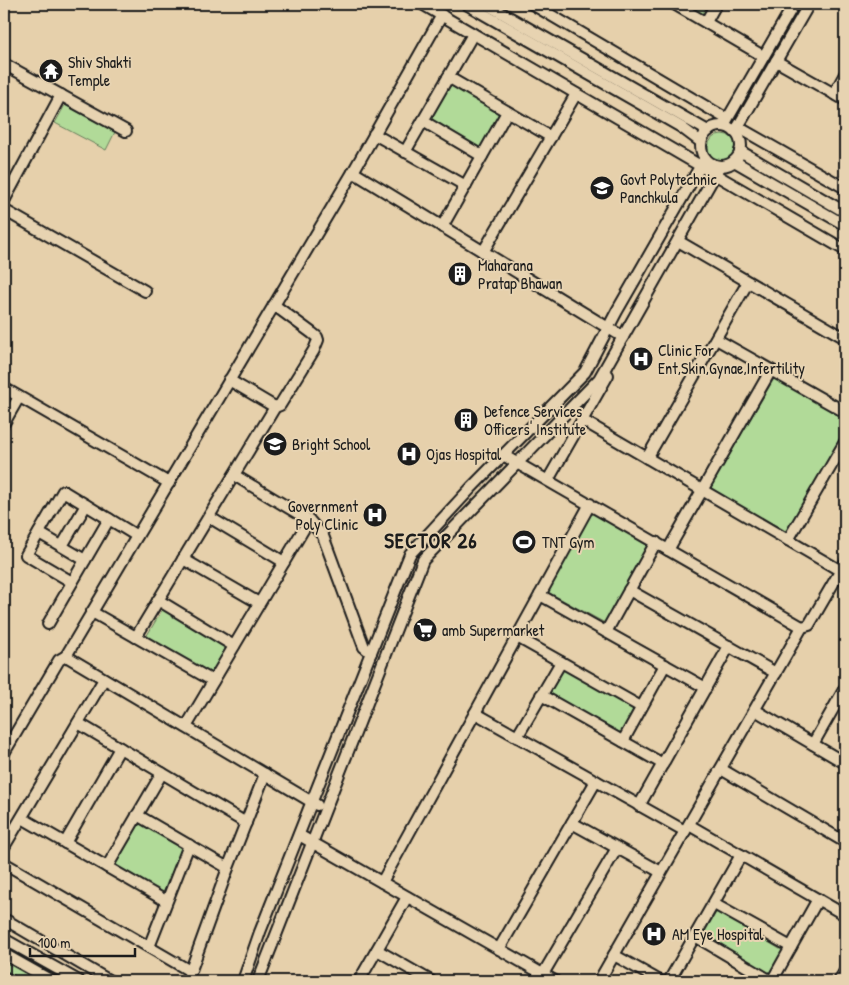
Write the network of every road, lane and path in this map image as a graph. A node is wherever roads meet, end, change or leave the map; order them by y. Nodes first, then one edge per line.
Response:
1 (422, 4) edge
2 (466, 4) edge
3 (532, 4) edge
4 (674, 4) edge
5 (716, 4) edge
6 (794, 4) edge
7 (809, 4) edge
8 (483, 6) edge
9 (442, 16) junction
10 (706, 22) junction
11 (473, 34) junction
12 (764, 56) junction
13 (776, 61) junction
14 (4, 64) edge
15 (845, 74) edge
16 (448, 77) junction
17 (576, 94) junction
18 (834, 94) junction
19 (61, 95) junction
20 (845, 100) edge
21 (508, 112) junction
22 (423, 121) junction
23 (724, 123) junction
24 (737, 130) junction
25 (126, 131) dead end
26 (708, 131) junction
27 (374, 134) junction
28 (551, 137) junction
29 (701, 142) junction
30 (740, 151) junction
31 (405, 152) junction
32 (482, 156) junction
33 (734, 161) junction
34 (702, 162) junction
35 (718, 170) junction
36 (353, 172) junction
37 (466, 186) junction
38 (845, 188) edge
39 (4, 201) edge
40 (4, 210) edge
41 (845, 212) edge
42 (845, 225) edge
43 (442, 227) junction
44 (678, 241) junction
45 (845, 250) edge
46 (483, 252) junction
47 (748, 282) junction
48 (145, 291) dead end
49 (274, 305) junction
50 (608, 328) junction
51 (623, 336) junction
52 (845, 338) edge
53 (716, 339) junction
54 (611, 357) junction
55 (771, 370) junction
56 (229, 380) junction
57 (4, 388) edge
58 (19, 397) junction
59 (275, 407) junction
60 (845, 412) edge
61 (582, 420) junction
62 (4, 423) edge
63 (845, 442) edge
64 (504, 454) junction
65 (647, 458) junction
66 (518, 462) junction
67 (234, 475) junction
68 (548, 480) junction
69 (169, 482) junction
70 (702, 490) junction
71 (590, 504) junction
72 (86, 505) junction
73 (209, 517) junction
74 (109, 519) junction
75 (309, 520) junction
76 (39, 533) junction
77 (137, 536) junction
78 (788, 540) junction
79 (656, 542) junction
80 (62, 546) junction
81 (668, 550) junction
82 (85, 560) junction
83 (183, 560) junction
84 (284, 562) junction
85 (843, 567) edge
86 (72, 582) junction
87 (629, 590) junction
88 (540, 595) junction
89 (158, 600) junction
90 (260, 603) junction
91 (92, 612) junction
92 (48, 624) dead end
93 (802, 627) junction
94 (606, 632) junction
95 (136, 637) junction
96 (517, 637) junction
97 (234, 646) junction
98 (729, 646) junction
99 (371, 653) junction
100 (66, 656) junction
101 (561, 662) junction
102 (664, 665) junction
103 (776, 673) junction
104 (104, 679) junction
105 (213, 681) junction
106 (706, 688) junction
107 (845, 688) edge
108 (541, 695) junction
109 (641, 707) junction
110 (754, 710) junction
111 (475, 713) junction
112 (78, 723) junction
113 (186, 728) junction
114 (517, 737) junction
115 (623, 741) junction
116 (813, 744) junction
117 (120, 748) junction
118 (4, 753) edge
119 (845, 762) edge
120 (663, 764) junction
121 (720, 769) junction
122 (162, 773) junction
123 (265, 774) junction
124 (596, 781) junction
125 (312, 802) junction
126 (639, 806) junction
127 (326, 810) junction
128 (137, 816) junction
129 (22, 818) junction
130 (246, 823) junction
131 (572, 823) junction
132 (687, 828) junction
133 (299, 835) junction
134 (845, 842) edge
135 (65, 843) junction
136 (313, 843) junction
137 (188, 845) junction
138 (4, 847) edge
139 (617, 848) junction
140 (742, 855) junction
141 (4, 863) edge
142 (107, 867) junction
143 (228, 868) junction
144 (661, 872) junction
145 (382, 882) junction
146 (407, 897) junction
147 (818, 899) junction
148 (166, 901) junction
149 (714, 904) junction
150 (845, 915) edge
151 (4, 918) edge
152 (695, 936) junction
153 (4, 939) edge
154 (148, 947) junction
155 (791, 947) junction
156 (498, 949) junction
157 (377, 950) junction
158 (4, 954) edge
159 (614, 955) junction
160 (845, 971) edge
161 (543, 974) junction
162 (189, 976) edge
163 (4, 977) edge
164 (11, 981) edge
165 (52, 981) edge
166 (79, 981) edge
167 (110, 981) edge
168 (243, 981) edge
169 (258, 981) edge
170 (358, 981) edge
171 (431, 981) edge
172 (555, 981) edge
173 (599, 981) edge
174 (660, 981) edge
175 (670, 981) edge
176 (772, 981) edge
177 (839, 981) edge

1 - 9 street
2 - 8 street
3 - 23 street
4 - 10 street
5 - 10 street
6 - 12 street
7 - 13 street
8 - 26 street
8 - 29 street
9 - 11 street
9 - 27 street
10 - 12 street
11 - 16 street
11 - 17 street
12 - 23 street
13 - 18 street
13 - 24 street
14 - 19 street
15 - 18 street
16 - 21 street
16 - 22 street
17 - 28 street
17 - 34 street
18 - 20 street
19 - 25 street
19 - 39 street
21 - 28 street
21 - 32 street
22 - 31 street
22 - 32 street
23 - 24 street
23 - 26 street
24 - 30 street
24 - 38 street
26 - 29 street
27 - 31 street
27 - 36 street
28 - 46 street
29 - 34 street
30 - 33 street
30 - 41 street
31 - 37 street
32 - 37 street
33 - 35 street
33 - 42 street
34 - 35 street
34 - 50 street
35 - 44 street
35 - 45 street
36 - 43 street
36 - 49 street
37 - 43 street
40 - 48 street
43 - 46 street
44 - 47 street
44 - 51 street
46 - 50 street
47 - 52 street
47 - 53 street
49 - 56 street
49 - 59 street
50 - 51 street
50 - 64 street
51 - 54 street
53 - 55 street
53 - 65 street
54 - 61 street
54 - 66 street
55 - 60 street
55 - 70 street
56 - 59 street
56 - 69 street
57 - 58 street
58 - 62 street
58 - 69 street
59 - 67 street
61 - 65 street
61 - 68 street
63 - 78 street
64 - 66 street
64 - 99 street
65 - 70 street
66 - 68 street
66 - 127 street
67 - 73 street
67 - 75 street
68 - 71 street
69 - 77 street
70 - 78 street
70 - 81 street
71 - 79 street
71 - 88 street
72 - 74 street
72 - 76 street
72 - 80 street
73 - 83 street
73 - 84 street
74 - 77 street
74 - 82 street
75 - 84 street
75 - 99 street
76 - 80 street
76 - 86 street
77 - 91 street
78 - 85 street
79 - 81 street
79 - 87 street
80 - 82 street
81 - 93 street
82 - 86 street
83 - 89 street
83 - 90 street
84 - 90 street
85 - 93 street
86 - 92 street
87 - 94 street
87 - 98 street
88 - 94 street
88 - 96 street
89 - 95 street
89 - 97 street
90 - 97 street
91 - 95 street
91 - 100 street
93 - 103 street
94 - 102 street
95 - 105 street
96 - 101 street
96 - 111 street
97 - 105 street
98 - 103 street
98 - 106 street
99 - 125 street
100 - 104 street
100 - 118 street
101 - 108 street
101 - 109 street
102 - 106 street
102 - 109 street
103 - 110 street
104 - 112 street
104 - 113 street
105 - 113 street
106 - 120 street
107 - 116 street
108 - 114 street
108 - 115 street
109 - 115 street
110 - 116 street
110 - 121 street
111 - 114 street
111 - 145 street
112 - 117 street
112 - 129 street
113 - 123 street
114 - 124 street
115 - 120 street
116 - 119 street
117 - 122 street
117 - 135 street
120 - 126 street
121 - 132 street
121 - 134 street
122 - 128 street
122 - 130 street
123 - 125 street
123 - 130 street
124 - 126 street
124 - 131 street
125 - 127 street
125 - 133 street
126 - 132 street
127 - 136 street
128 - 137 street
128 - 142 street
129 - 135 street
129 - 138 street
130 - 143 street
131 - 139 street
131 - 156 street
132 - 140 street
132 - 144 street
133 - 136 street
133 - 168 street
135 - 142 street
136 - 145 street
136 - 169 street
137 - 143 street
137 - 148 street
139 - 144 street
139 - 161 street
140 - 147 street
140 - 149 street
141 - 154 street
142 - 148 street
143 - 162 street
144 - 159 street
145 - 146 street
146 - 156 street
146 - 157 street
147 - 150 street
147 - 155 street
148 - 154 street
149 - 152 street
149 - 155 street
151 - 167 street
152 - 175 street
152 - 176 street
153 - 166 street
154 - 162 street
155 - 176 street
156 - 161 street
157 - 170 street
157 - 171 street
158 - 165 street
159 - 173 street
159 - 174 street
160 - 177 street
161 - 172 street
163 - 164 street

